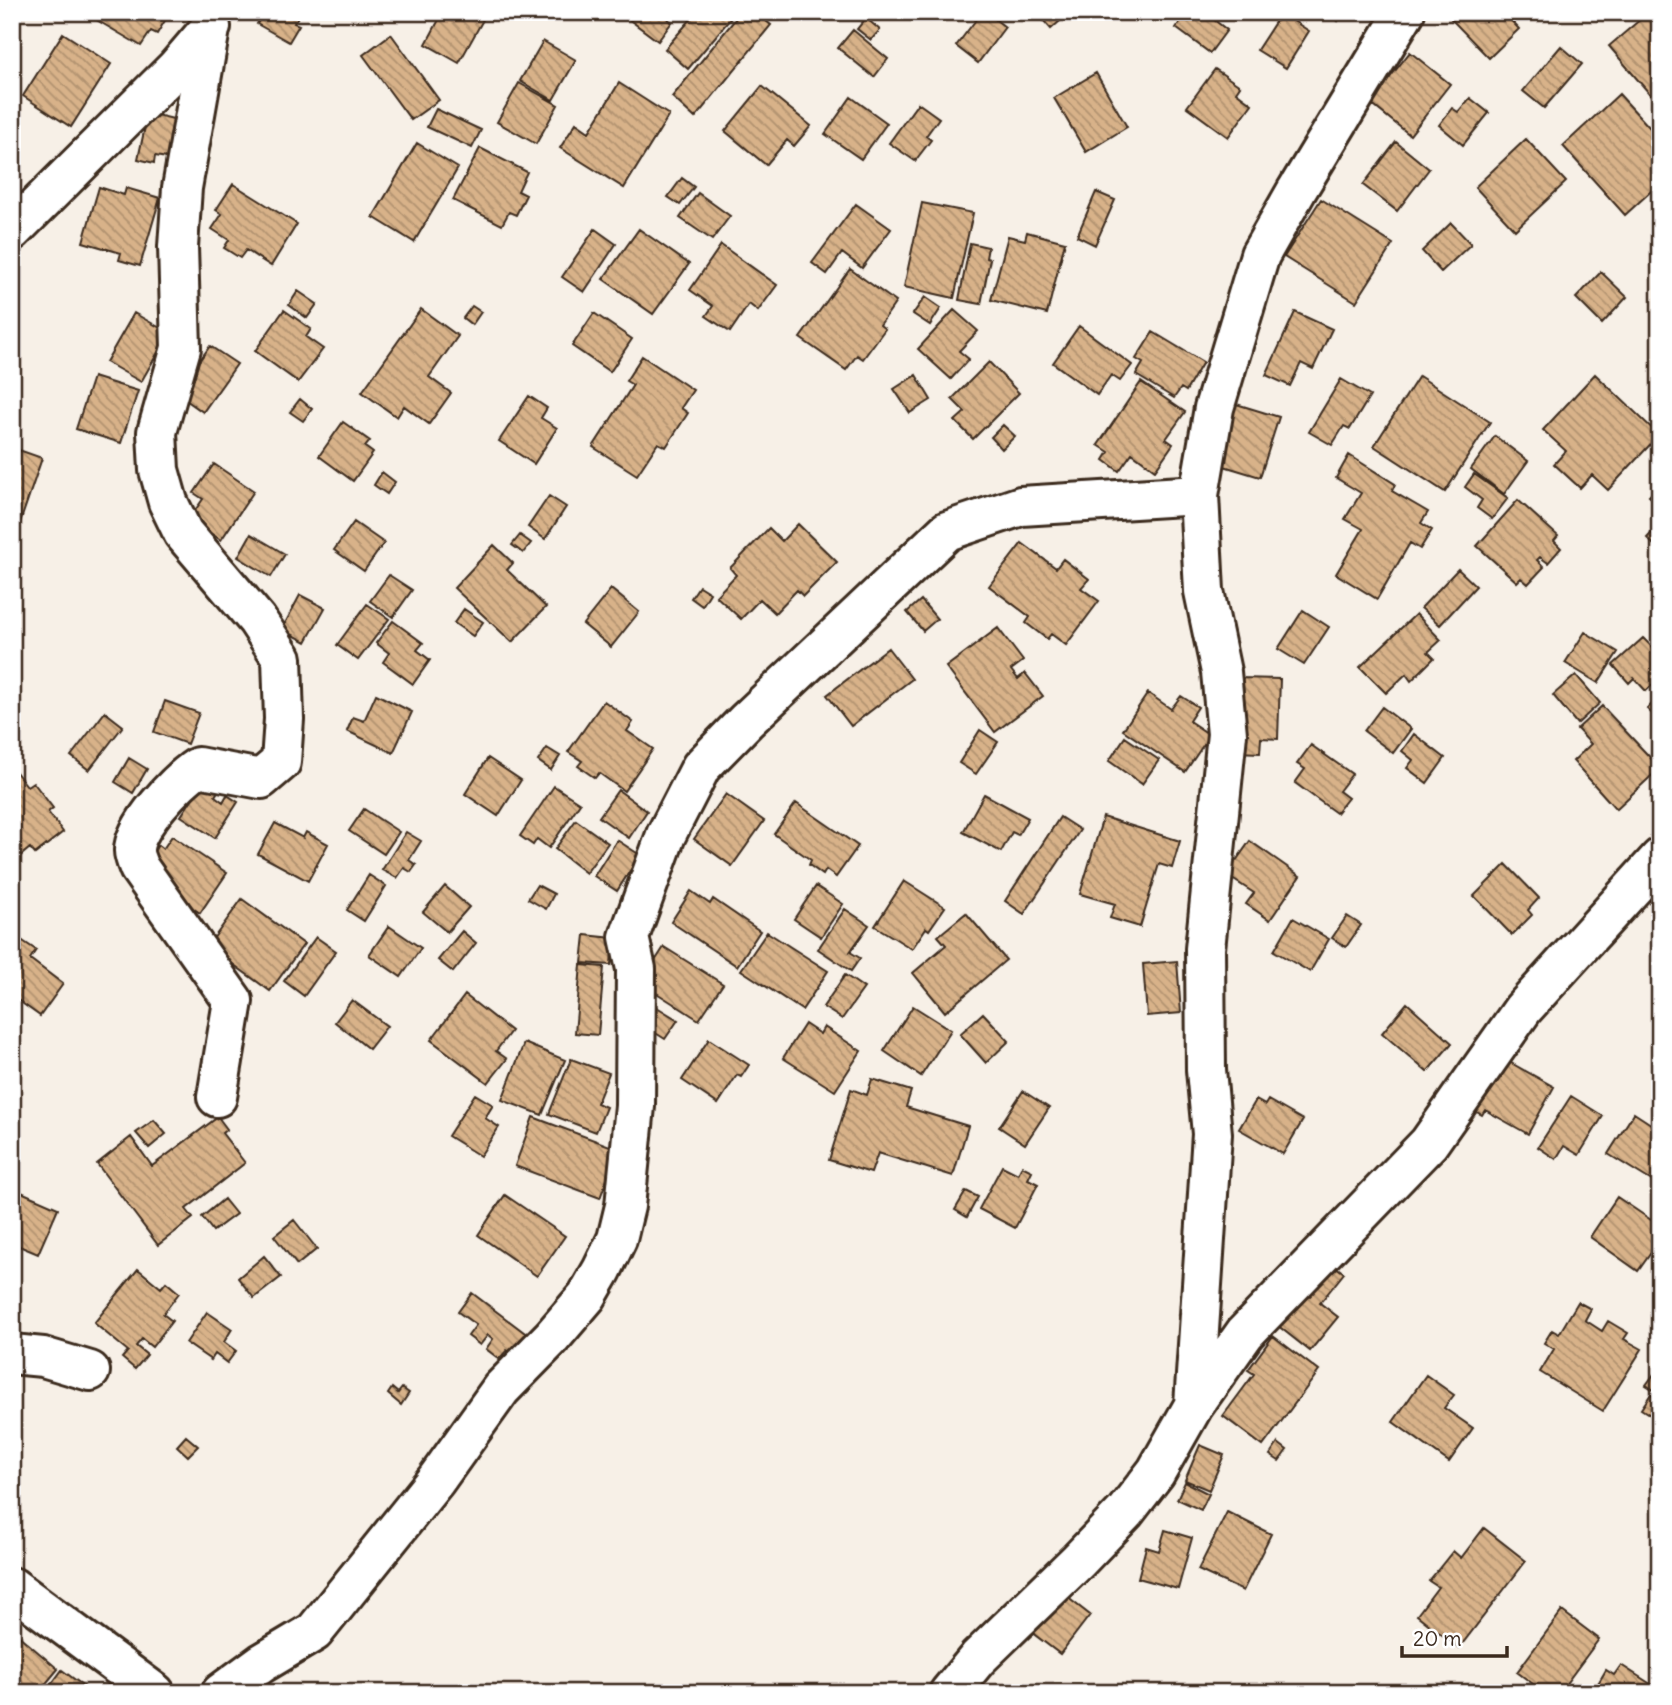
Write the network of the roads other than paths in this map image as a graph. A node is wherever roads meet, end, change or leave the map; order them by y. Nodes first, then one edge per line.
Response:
1 (1405, 12) edge
2 (214, 21) edge
3 (12, 231) edge
4 (1199, 495) junction
5 (1660, 858) edge
6 (217, 1097) dead end
7 (12, 1354) edge
8 (90, 1371) dead end
9 (1194, 1405) junction
10 (12, 1587) edge
11 (155, 1693) edge
12 (221, 1693) edge
13 (949, 1693) edge

1 - 4 street
2 - 3 street
2 - 6 street
4 - 9 street
4 - 12 street
5 - 9 street
7 - 8 street
9 - 13 street
10 - 11 street

